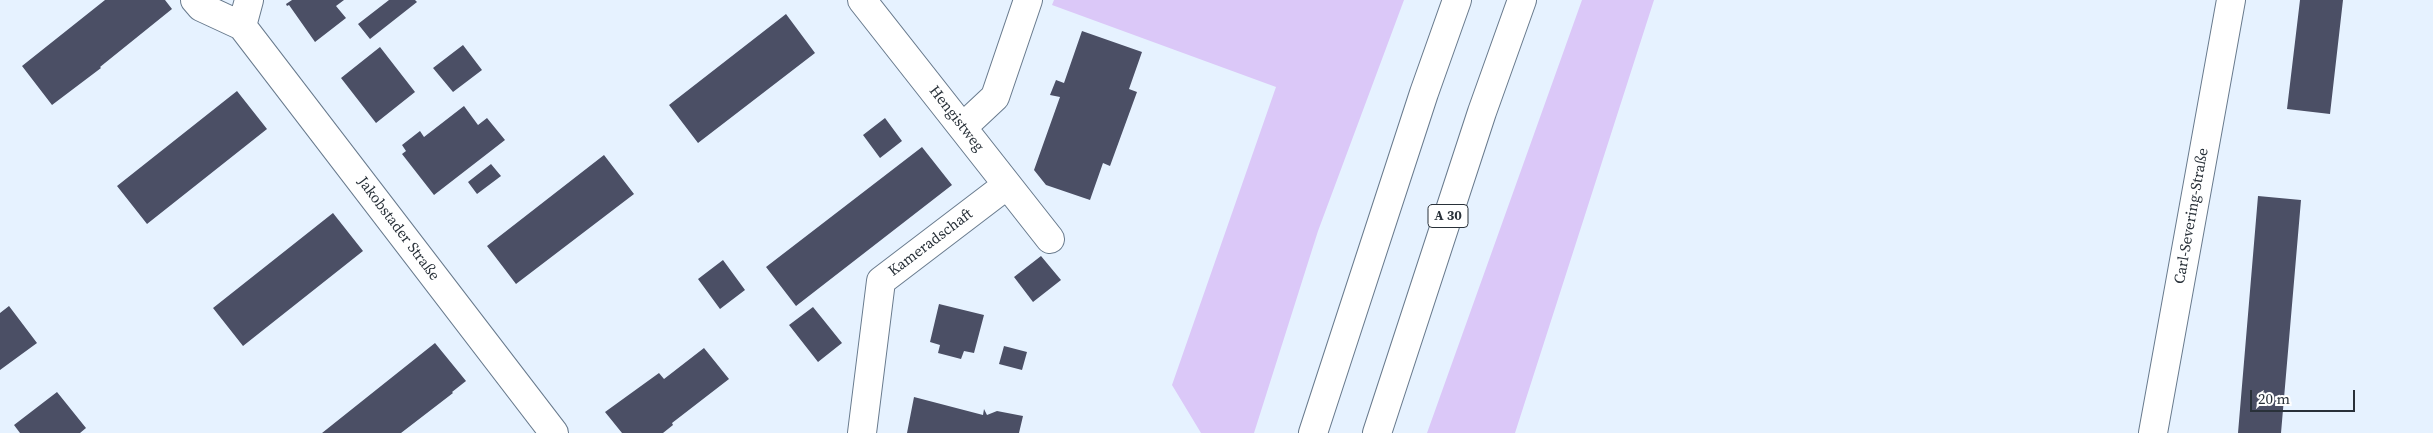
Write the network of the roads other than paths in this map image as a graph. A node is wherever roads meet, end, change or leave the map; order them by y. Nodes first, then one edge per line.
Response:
1 (196, 0) edge
2 (249, 0) edge
3 (862, 0) edge
4 (1028, 0) edge
5 (1457, 0) edge
6 (1522, 0) edge
7 (2231, 0) edge
8 (242, 26) junction
9 (963, 127) junction
10 (1007, 185) junction
11 (1050, 238) dead end
12 (554, 433) edge
13 (862, 433) edge
14 (1313, 433) edge
15 (1377, 433) edge
16 (2152, 433) edge

1 - 8 main road, Jakobstader Straße
2 - 8 main road
3 - 9 main road, Hengistweg
4 - 9 main road
5 - 14 main road
6 - 15 main road, A 30
7 - 16 main road, Carl-Severing-Straße
8 - 12 main road, Jakobstader Straße
9 - 10 main road, Hengistweg
10 - 11 main road, Hengistweg
10 - 13 main road, Kameradschaft

